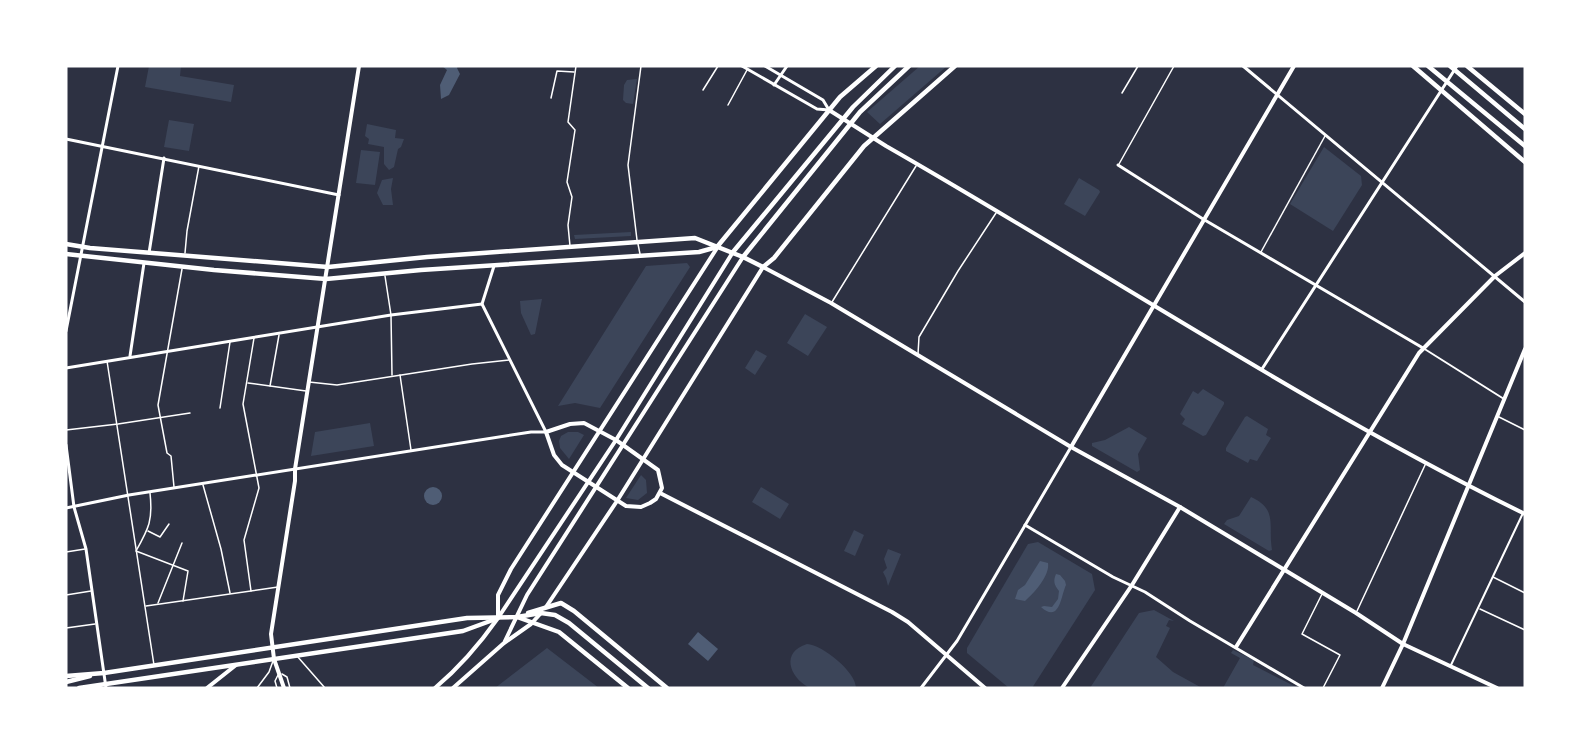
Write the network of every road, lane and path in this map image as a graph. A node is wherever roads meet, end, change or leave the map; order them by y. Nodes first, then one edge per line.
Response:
1 (118, 66) edge
2 (359, 66) edge
3 (558, 66) edge
4 (576, 66) edge
5 (641, 66) edge
6 (717, 66) edge
7 (742, 66) edge
8 (765, 66) edge
9 (787, 66) edge
10 (876, 66) edge
11 (895, 66) edge
12 (909, 66) edge
13 (955, 66) edge
14 (1138, 66) edge
15 (1174, 66) edge
16 (1243, 66) edge
17 (1294, 66) edge
18 (1413, 66) edge
19 (1428, 66) edge
20 (1450, 66) edge
21 (1467, 66) edge
22 (1456, 68) edge
23 (747, 69) junction
24 (557, 70) junction
25 (575, 72) junction
26 (780, 75) junction
27 (1448, 82) junction
28 (774, 85) junction
29 (703, 90) dead end
30 (1442, 90) junction
31 (1122, 93) dead end
32 (1278, 94) junction
33 (551, 98) dead end
34 (728, 105) dead end
35 (829, 110) junction
36 (1525, 114) edge
37 (843, 118) junction
38 (851, 123) junction
39 (1525, 129) edge
40 (1325, 136) junction
41 (873, 137) junction
42 (66, 139) edge
43 (1525, 146) edge
44 (104, 147) junction
45 (164, 158) junction
46 (1525, 162) edge
47 (917, 164) junction
48 (1118, 165) joint
49 (199, 166) junction
50 (1383, 183) junction
51 (339, 195) junction
52 (997, 212) junction
53 (1203, 219) junction
54 (637, 242) junction
55 (66, 244) edge
56 (84, 247) junction
57 (570, 247) junction
58 (717, 247) junction
59 (733, 252) junction
60 (1261, 252) junction
61 (149, 253) junction
62 (1525, 253) edge
63 (66, 254) edge
64 (640, 255) junction
65 (185, 256) junction
66 (743, 256) junction
67 (81, 257) junction
68 (144, 263) junction
69 (494, 265) junction
70 (183, 266) junction
71 (328, 267) junction
72 (763, 267) junction
73 (385, 273) junction
74 (1495, 276) junction
75 (326, 279) junction
76 (1315, 285) junction
77 (1525, 302) edge
78 (831, 303) junction
79 (482, 304) junction
80 (1154, 304) junction
81 (391, 315) junction
82 (318, 328) junction
83 (66, 331) edge
84 (279, 334) junction
85 (255, 337) junction
86 (231, 341) junction
87 (1424, 348) junction
88 (1525, 349) edge
89 (167, 352) junction
90 (918, 355) junction
91 (130, 357) junction
92 (510, 360) junction
93 (107, 361) junction
94 (66, 368) edge
95 (1262, 369) junction
96 (400, 374) junction
97 (392, 376) junction
98 (309, 382) junction
99 (247, 383) junction
100 (270, 387) junction
101 (307, 392) junction
102 (1504, 399) junction
103 (220, 408) dead end
104 (190, 413) dead end
105 (160, 416) junction
106 (1497, 416) junction
107 (118, 424) junction
108 (66, 430) edge
109 (1525, 430) edge
110 (600, 431) junction
111 (1370, 431) junction
112 (546, 432) junction
113 (616, 440) junction
114 (623, 445) junction
115 (66, 446) edge
116 (1071, 447) junction
117 (411, 451) junction
118 (644, 458) junction
119 (1426, 462) junction
120 (295, 469) junction
121 (573, 473) junction
122 (256, 475) junction
123 (588, 482) junction
124 (203, 484) junction
125 (1468, 486) junction
126 (596, 487) junction
127 (174, 488) junction
128 (150, 492) junction
129 (660, 493) junction
130 (129, 495) junction
131 (617, 501) junction
132 (74, 507) junction
133 (1180, 507) junction
134 (66, 508) edge
135 (1524, 513) edge
136 (170, 524) dead end
137 (1025, 525) junction
138 (147, 531) junction
139 (182, 543) dead end
140 (86, 549) junction
141 (136, 551) junction
142 (66, 552) edge
143 (172, 565) junction
144 (1284, 570) junction
145 (1492, 577) junction
146 (1132, 585) junction
147 (278, 587) junction
148 (92, 591) junction
149 (251, 591) junction
150 (1323, 593) junction
151 (1525, 593) edge
152 (230, 594) junction
153 (66, 595) edge
154 (183, 601) junction
155 (158, 604) junction
156 (145, 606) junction
157 (546, 606) junction
158 (1478, 608) junction
159 (541, 613) junction
160 (1356, 613) junction
161 (517, 617) junction
162 (498, 618) junction
163 (96, 624) junction
164 (531, 624) junction
165 (66, 627) edge
166 (1525, 630) edge
167 (504, 643) junction
168 (1403, 644) junction
169 (1236, 647) junction
170 (272, 648) junction
171 (297, 656) junction
172 (947, 656) junction
173 (274, 659) junction
174 (236, 664) junction
175 (154, 666) junction
176 (1450, 666) junction
177 (279, 673) junction
178 (104, 674) junction
179 (92, 675) junction
180 (66, 676) edge
181 (66, 682) edge
182 (105, 686) edge
183 (79, 688) edge
184 (207, 688) edge
185 (257, 688) edge
186 (277, 688) edge
187 (284, 688) edge
188 (290, 688) edge
189 (325, 688) edge
190 (435, 688) edge
191 (453, 688) edge
192 (628, 688) edge
193 (648, 688) edge
194 (667, 688) edge
195 (921, 688) edge
196 (984, 688) edge
197 (1062, 688) edge
198 (1304, 688) edge
199 (1323, 688) edge
200 (1382, 688) edge
201 (1497, 688) edge

1 - 44 street
2 - 51 street
3 - 24 lane
4 - 25 lane
5 - 54 lane
6 - 29 lane
7 - 23 street
8 - 26 street
9 - 26 street
10 - 35 main road
11 - 37 main road
12 - 38 main road
13 - 41 main road
14 - 31 lane
15 - 48 lane
16 - 32 street
17 - 32 street
18 - 30 main road
19 - 27 main road
20 - 22 main road
21 - 36 main road
22 - 27 street
22 - 39 main road
23 - 28 street
23 - 34 lane
24 - 25 lane
24 - 33 lane
25 - 57 lane
26 - 28 street
26 - 35 street
27 - 30 street
27 - 43 main road
28 - 35 street
30 - 46 main road
30 - 50 street
32 - 40 street
32 - 53 street
35 - 37 street
35 - 58 main road
37 - 38 street
37 - 59 main road
38 - 41 street
38 - 66 main road
40 - 50 street
40 - 60 lane
41 - 47 street
41 - 72 main road
42 - 44 street
44 - 45 street
44 - 56 street
45 - 49 street
45 - 61 street
47 - 52 street
47 - 78 lane
48 - 53 street
49 - 51 street
49 - 65 lane
50 - 74 street
50 - 76 street
51 - 71 street
52 - 80 street
52 - 90 lane
53 - 60 street
53 - 80 street
54 - 57 main road
54 - 58 main road
54 - 64 lane
55 - 56 main road
56 - 61 main road
56 - 67 street
57 - 71 main road
58 - 59 main road
58 - 64 main road
58 - 110 street
59 - 66 main road
59 - 113 street
60 - 76 street
61 - 65 main road
62 - 74 street
63 - 67 main road
64 - 69 main road
65 - 71 main road
66 - 72 main road
66 - 114 street
67 - 68 main road
67 - 83 street
68 - 70 main road
68 - 91 street
69 - 73 main road
69 - 79 street
70 - 75 main road
70 - 89 lane
71 - 75 street
72 - 78 street
72 - 118 street
73 - 75 main road
73 - 81 lane
74 - 77 street
74 - 87 street
75 - 82 street
76 - 87 street
76 - 95 street
78 - 90 street
79 - 81 street
79 - 92 street
80 - 95 street
80 - 116 street
81 - 82 street
81 - 97 lane
82 - 84 street
82 - 98 street
84 - 85 street
84 - 100 lane
85 - 86 street
85 - 99 lane
86 - 89 street
86 - 103 lane
87 - 102 street
87 - 111 street
88 - 102 street
89 - 91 street
89 - 105 lane
90 - 116 street
91 - 93 street
92 - 96 lane
92 - 112 street
93 - 94 street
93 - 107 lane
95 - 111 street
96 - 97 lane
96 - 117 lane
97 - 98 lane
98 - 101 street
99 - 100 lane
99 - 122 lane
100 - 101 lane
101 - 120 street
102 - 106 street
104 - 105 lane
105 - 107 lane
105 - 127 lane
106 - 109 lane
106 - 125 street
107 - 108 lane
107 - 130 lane
110 - 112 street
110 - 113 street
110 - 121 street
111 - 119 street
111 - 144 street
112 - 117 street
112 - 121 street
113 - 114 street
113 - 123 street
114 - 118 street
114 - 126 street
115 - 132 street
116 - 133 street
116 - 137 street
117 - 120 street
118 - 129 street
118 - 131 street
119 - 125 street
119 - 160 lane
120 - 122 street
120 - 147 street
121 - 123 street
121 - 162 street
122 - 124 street
122 - 149 lane
123 - 126 street
123 - 162 street
124 - 127 street
124 - 152 lane
125 - 135 street
125 - 168 street
126 - 131 street
126 - 161 street
127 - 128 street
128 - 130 street
128 - 138 lane
129 - 131 street
129 - 172 street
130 - 132 street
130 - 141 lane
131 - 157 street
132 - 134 street
132 - 140 street
133 - 144 street
133 - 146 street
135 - 145 street
136 - 138 lane
137 - 146 street
137 - 172 street
138 - 141 lane
139 - 143 lane
140 - 142 lane
140 - 148 street
141 - 143 lane
141 - 156 lane
143 - 154 lane
143 - 155 lane
144 - 150 street
144 - 169 street
145 - 151 lane
145 - 158 street
146 - 169 street
146 - 197 street
147 - 149 lane
147 - 170 street
148 - 153 lane
148 - 163 street
149 - 152 lane
150 - 160 street
150 - 199 lane
152 - 154 lane
154 - 155 lane
155 - 156 lane
156 - 175 lane
157 - 159 street
157 - 161 main road
157 - 194 main road
158 - 166 lane
158 - 176 street
159 - 161 main road
159 - 164 street
159 - 193 main road
160 - 168 street
161 - 162 main road
161 - 164 main road
161 - 167 street
162 - 170 main road
162 - 171 main road
162 - 190 street
163 - 165 lane
163 - 178 street
164 - 167 street
164 - 192 main road
167 - 191 street
168 - 176 street
168 - 200 street
169 - 198 street
170 - 173 street
170 - 175 main road
171 - 173 main road
171 - 189 lane
172 - 195 street
172 - 196 street
173 - 174 main road
173 - 177 street
173 - 185 lane
174 - 182 main road
174 - 184 street
175 - 178 main road
176 - 201 street
177 - 186 lane
177 - 187 street
177 - 188 lane
178 - 179 main road
178 - 182 street
179 - 180 main road
179 - 181 main road
182 - 183 main road

